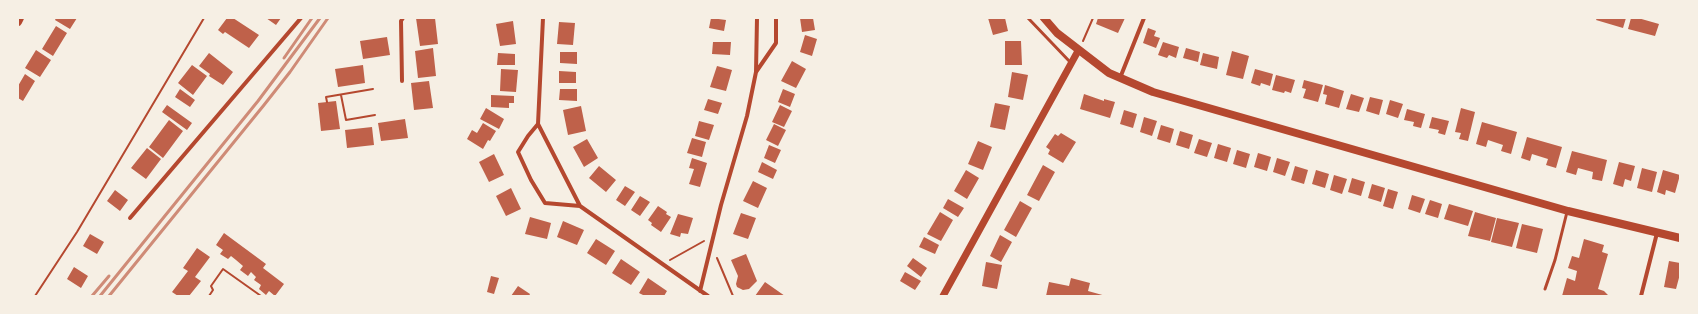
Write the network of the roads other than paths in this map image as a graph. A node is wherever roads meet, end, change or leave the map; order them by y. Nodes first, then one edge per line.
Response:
1 (20, 18) edge
2 (301, 18) edge
3 (403, 18) edge
4 (543, 18) edge
5 (757, 18) edge
6 (776, 18) edge
7 (1028, 18) edge
8 (1044, 18) edge
9 (1144, 18) edge
10 (18, 22) edge
11 (1078, 51) junction
12 (1072, 64) junction
13 (756, 72) junction
14 (1120, 78) junction
15 (402, 80) dead end
16 (538, 124) junction
17 (580, 206) junction
18 (1568, 211) junction
19 (130, 218) dead end
20 (1657, 233) junction
21 (1680, 238) edge
22 (1545, 289) dead end
23 (700, 291) junction
24 (708, 296) edge
25 (943, 296) edge
26 (1641, 296) edge

1 - 10 main road
2 - 19 street
3 - 15 street
4 - 16 street
5 - 13 street
6 - 13 street
7 - 12 lane
8 - 11 main road
9 - 14 street
11 - 12 street
11 - 14 main road
12 - 25 street
13 - 23 street
14 - 18 main road
16 - 17 street
16 - 17 street
17 - 23 street
18 - 20 main road
18 - 22 lane
20 - 21 main road
20 - 26 street
23 - 24 street

